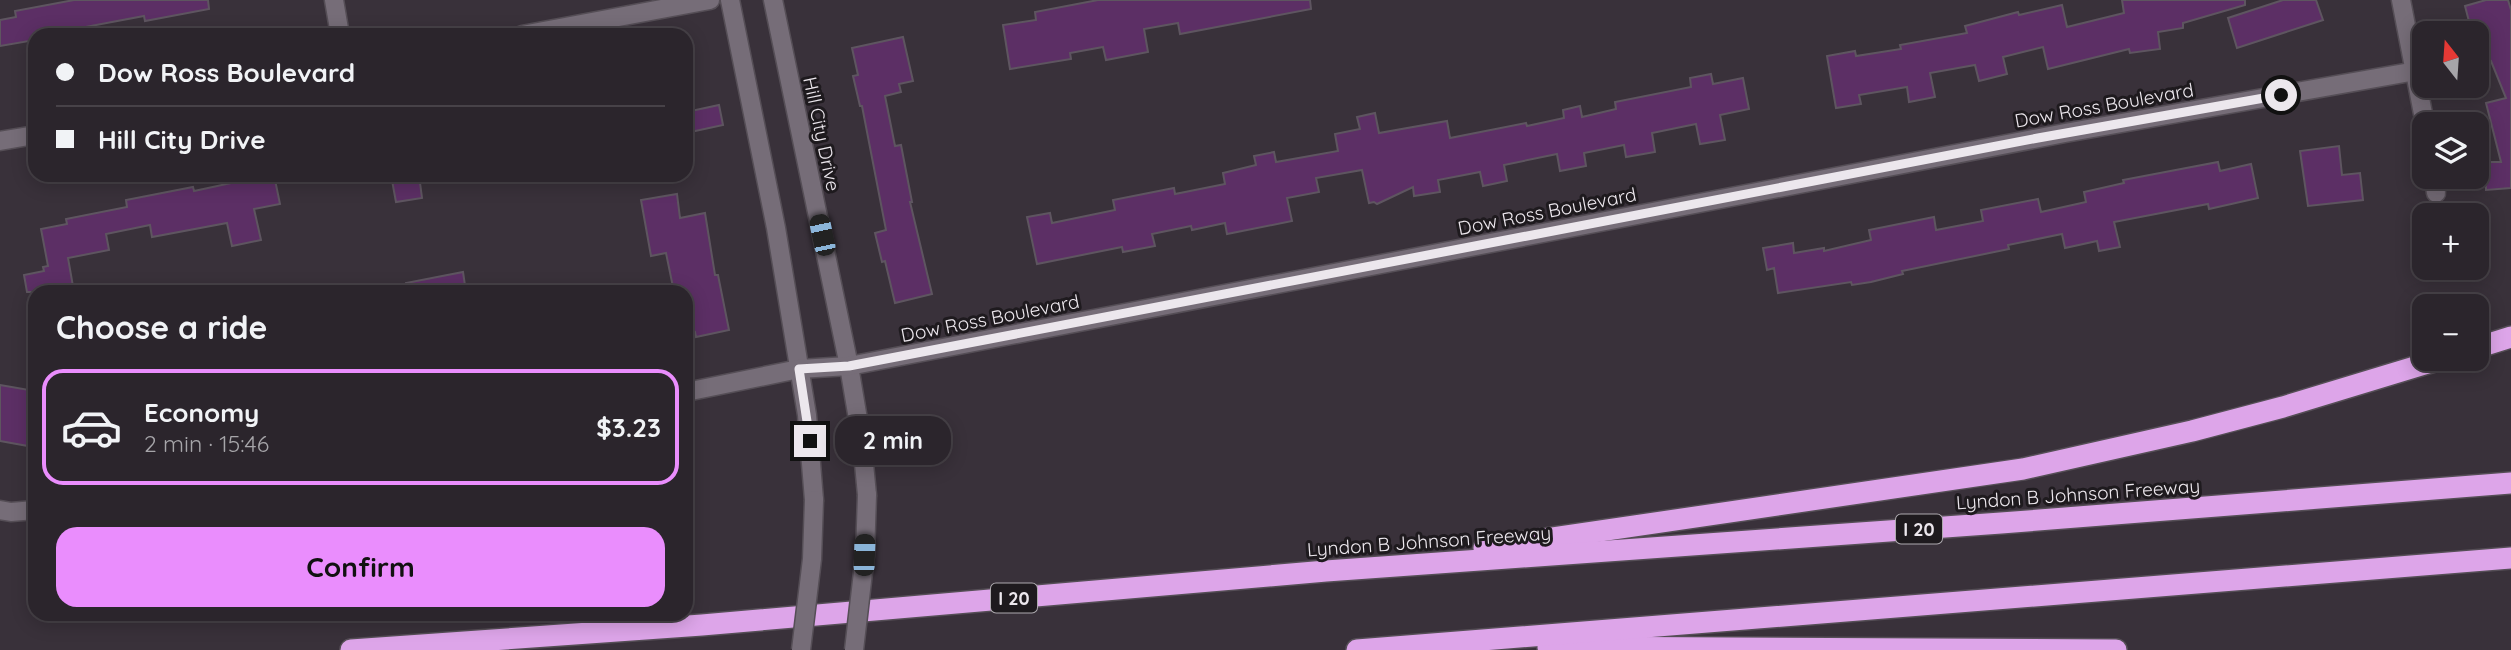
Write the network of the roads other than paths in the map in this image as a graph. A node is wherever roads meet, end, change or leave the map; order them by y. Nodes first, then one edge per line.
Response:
1 (334, 0) edge
2 (710, 0) edge
3 (730, 0) edge
4 (773, 0) edge
5 (2400, 0) edge
6 (339, 28) edge
7 (560, 28) edge
8 (2412, 53) edge
9 (2412, 72) edge
10 (28, 136) edge
11 (0, 141) edge
12 (2511, 337) edge
13 (2489, 344) edge
14 (849, 366) junction
15 (2412, 368) edge
16 (799, 369) junction
17 (693, 391) edge
18 (2511, 483) edge
19 (0, 510) edge
20 (28, 511) edge
21 (2511, 558) edge
22 (1326, 571) junction
23 (1394, 647) junction
24 (351, 650) edge
25 (801, 650) edge
26 (854, 650) edge
27 (1357, 650) edge
28 (2116, 650) edge

1 - 6 street
2 - 7 street
3 - 16 street
4 - 14 street, Hill City Drive
5 - 8 street
9 - 14 street, Dow Ross Boulevard
10 - 11 street
12 - 13 highway
14 - 16 street, Dow Ross Boulevard
14 - 26 street, Hill City Drive, bridge
15 - 22 highway
16 - 17 street, Dow Ross Boulevard
16 - 25 street, bridge
18 - 22 highway, Lyndon B Johnson Freeway / I 20
19 - 20 street
21 - 23 highway
22 - 24 highway, Lyndon B Johnson Freeway / I 20
23 - 27 highway
23 - 28 highway

